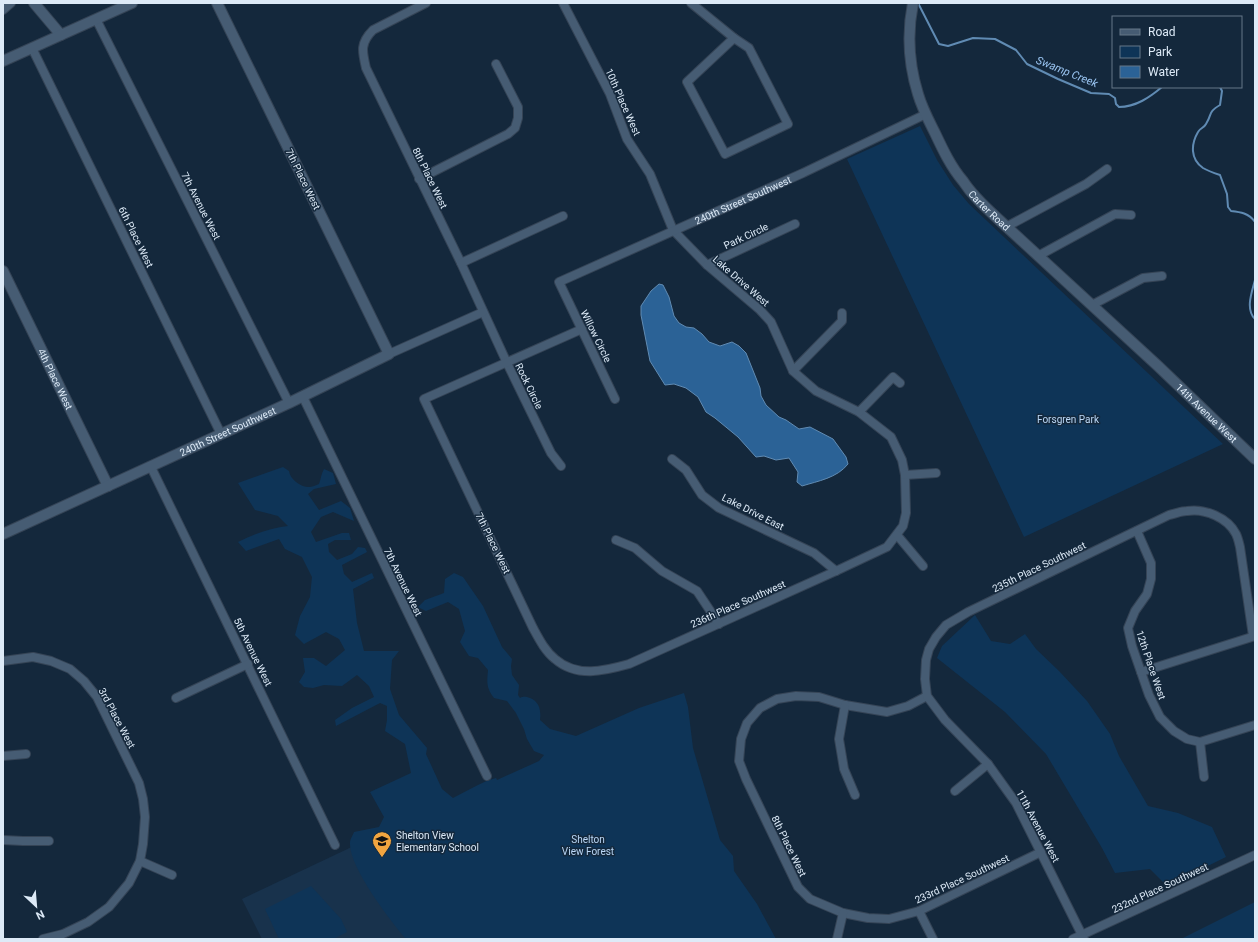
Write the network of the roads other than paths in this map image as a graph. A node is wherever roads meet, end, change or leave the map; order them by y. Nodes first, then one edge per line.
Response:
1 (11, 3) edge
2 (34, 3) edge
3 (132, 3) edge
4 (217, 3) edge
5 (426, 3) edge
6 (563, 3) edge
7 (691, 3) edge
8 (913, 3) edge
9 (412, 6) edge
10 (3, 10) edge
11 (96, 19) junction
12 (60, 34) junction
13 (734, 38) junction
14 (32, 48) junction
15 (3, 61) edge
16 (496, 64) dead end
17 (926, 114) junction
18 (1108, 169) dead end
19 (419, 179) junction
20 (1131, 215) dead end
21 (563, 216) dead end
22 (795, 224) dead end
23 (1006, 227) junction
24 (672, 230) junction
25 (1038, 256) junction
26 (461, 263) junction
27 (707, 265) junction
28 (3, 271) edge
29 (1162, 276) dead end
30 (559, 282) joint
31 (1092, 305) junction
32 (483, 312) junction
33 (842, 313) dead end
34 (582, 329) junction
35 (389, 354) junction
36 (507, 363) junction
37 (1158, 366) joint
38 (793, 371) junction
39 (900, 382) dead end
40 (303, 397) junction
41 (615, 399) dead end
42 (289, 403) junction
43 (859, 412) junction
44 (221, 434) junction
45 (672, 459) dead end
46 (1255, 459) edge
47 (561, 466) dead end
48 (151, 467) junction
49 (936, 473) dead end
50 (905, 475) junction
51 (108, 486) junction
52 (1137, 530) junction
53 (3, 534) edge
54 (897, 535) junction
55 (616, 540) dead end
56 (923, 566) dead end
57 (836, 571) junction
58 (719, 624) junction
59 (1254, 636) edge
60 (4, 661) edge
61 (248, 664) junction
62 (578, 671) joint
63 (1141, 672) junction
64 (927, 696) junction
65 (176, 698) dead end
66 (845, 705) junction
67 (1255, 725) edge
68 (1200, 742) junction
69 (26, 754) dead end
70 (3, 756) edge
71 (988, 764) junction
72 (487, 776) dead end
73 (1204, 777) dead end
74 (955, 790) dead end
75 (855, 795) dead end
76 (3, 840) edge
77 (49, 841) dead end
78 (335, 846) dead end
79 (1041, 852) junction
80 (1255, 855) edge
81 (140, 861) junction
82 (172, 875) dead end
83 (919, 911) junction
84 (842, 913) junction
85 (65, 936) edge
86 (1083, 937) edge
87 (43, 939) edge
88 (836, 939) edge
89 (933, 939) edge
90 (1073, 939) edge

1 - 10 street
2 - 12 street
3 - 11 street
4 - 35 street, 7th Place West
5 - 9 street
6 - 24 street, 10th Place West
7 - 13 street
8 - 17 street, Carter Road
9 - 19 street, 8th Place West
11 - 12 street
11 - 42 street, 7th Avenue West
12 - 14 street
13 - 13 street
14 - 15 street
14 - 44 street, 6th Place West
16 - 19 street
17 - 23 street, Carter Road
17 - 24 street, 240th Street Southwest
18 - 23 street
19 - 26 street, 8th Place West
20 - 25 street
21 - 26 street
22 - 27 street, Park Circle
23 - 25 street, Carter Road
24 - 27 street, Lake Drive West
24 - 30 street, 240th Street Southwest
25 - 31 street, Carter Road
26 - 32 street, 8th Place West
27 - 38 street, Lake Drive West
28 - 51 street, 4th Place West
29 - 31 street
30 - 34 street, Willow Circle
31 - 37 street, Carter Road
32 - 35 street, 240th Street Southwest
32 - 36 street, Rock Circle
33 - 38 street
34 - 36 street
34 - 41 street, Willow Circle
35 - 40 street, 240th Street Southwest
36 - 47 street, Rock Circle
36 - 62 street, 7th Place West
37 - 46 street, 14th Avenue West
38 - 43 street, Lake Drive West
39 - 43 street
40 - 42 street, 240th Street Southwest
40 - 72 street, 7th Avenue West
42 - 44 street, 240th Street Southwest
43 - 50 street, Lake Drive West
44 - 48 street, 240th Street Southwest
45 - 57 street, Lake Drive East
48 - 51 street, 240th Street Southwest
48 - 61 street, 5th Avenue West
49 - 50 street
50 - 54 street, Lake Drive West
51 - 53 street, 240th Street Southwest
52 - 59 street, 235th Place Southwest
52 - 63 street, 12th Place West
52 - 64 street, 235th Place Southwest
54 - 56 street
54 - 57 street, 236th Place Southwest
55 - 58 street
57 - 58 street, 236th Place Southwest
58 - 62 street, 236th Place Southwest
59 - 63 street
60 - 81 street, 3rd Place West
61 - 65 street
61 - 78 street, 5th Avenue West
63 - 68 street, 12th Place West
64 - 66 street, 8th Place West
64 - 71 street, 11th Avenue West
66 - 75 street
66 - 84 street, 8th Place West
67 - 68 street
68 - 73 street
69 - 70 street
71 - 74 street
71 - 79 street, 11th Avenue West
76 - 77 street
79 - 83 street, 233rd Place Southwest
79 - 86 street, 11th Avenue West
80 - 86 street, 232nd Place Southwest
81 - 82 street
81 - 85 street
83 - 84 street, 233rd Place Southwest
83 - 89 street
84 - 88 street
85 - 87 street
86 - 90 street, 232nd Place Southwest

